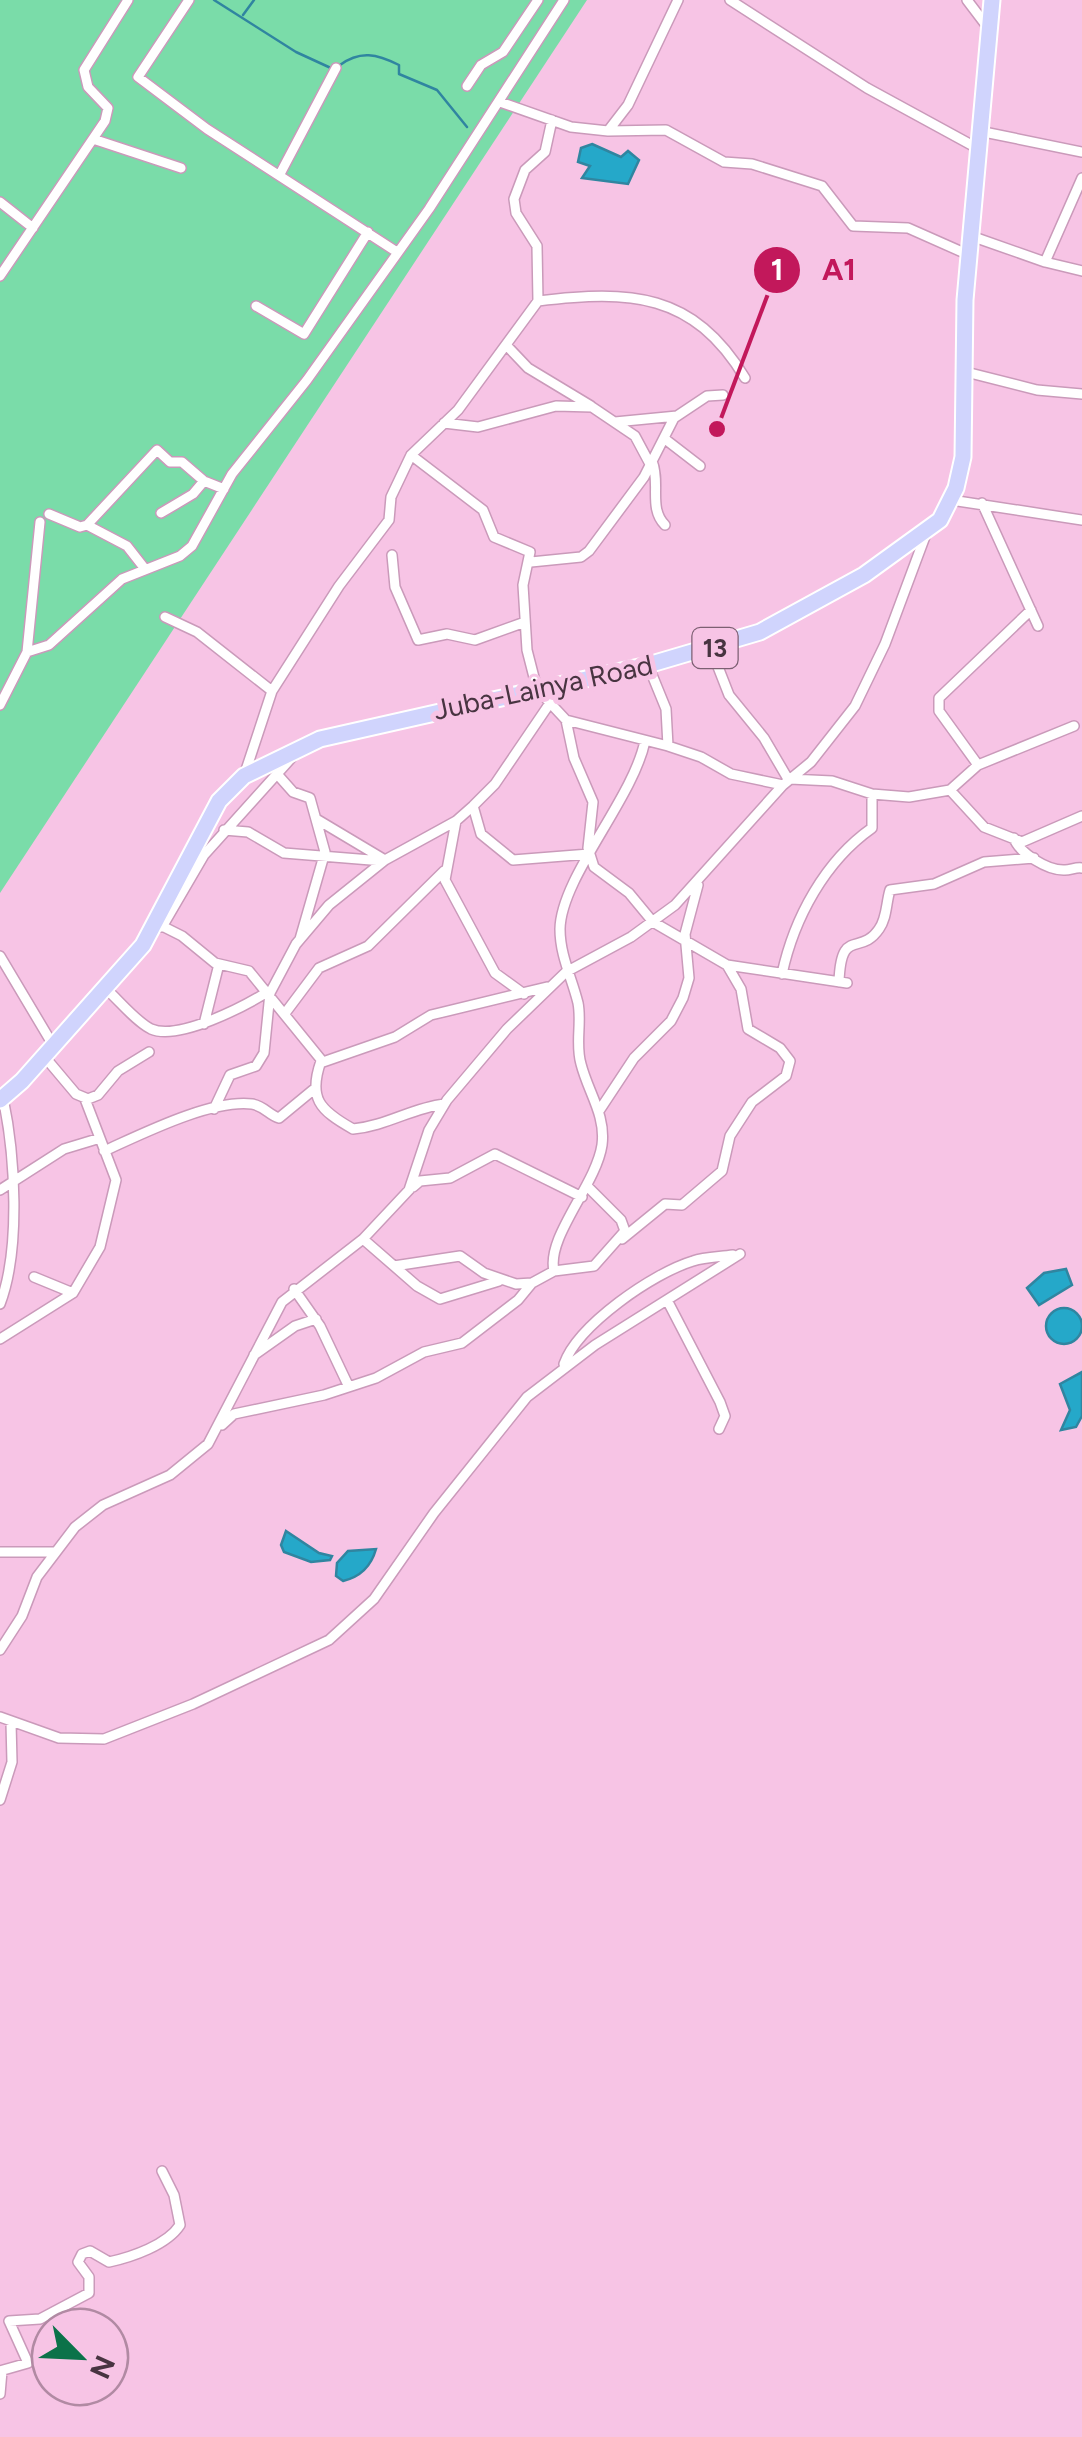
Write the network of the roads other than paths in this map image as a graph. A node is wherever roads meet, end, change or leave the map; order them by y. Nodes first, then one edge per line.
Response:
1 (128, 0) edge
2 (189, 0) edge
3 (538, 0) edge
4 (564, 0) edge
5 (678, 0) edge
6 (730, 0) edge
7 (967, 0) edge
8 (992, 0) edge
9 (988, 38) junction
10 (336, 68) dead end
11 (468, 86) dead end
12 (500, 102) junction
13 (552, 120) junction
14 (608, 131) junction
15 (979, 131) junction
16 (96, 140) junction
17 (977, 148) junction
18 (1082, 152) edge
19 (181, 168) dead end
20 (280, 174) junction
21 (1082, 178) edge
22 (0, 202) edge
23 (33, 228) junction
24 (368, 232) junction
25 (971, 236) junction
26 (397, 252) junction
27 (969, 255) junction
28 (1045, 262) junction
29 (1082, 271) edge
30 (0, 276) edge
31 (538, 301) junction
32 (256, 306) dead end
33 (508, 347) dead end
34 (966, 372) junction
35 (745, 378) dead end
36 (1082, 394) edge
37 (723, 395) dead end
38 (592, 407) junction
39 (676, 416) junction
40 (616, 422) junction
41 (444, 423) junction
42 (665, 439) junction
43 (411, 455) junction
44 (651, 463) junction
45 (700, 466) dead end
46 (204, 481) junction
47 (224, 489) junction
48 (952, 500) junction
49 (982, 503) junction
50 (161, 513) dead end
51 (1082, 520) edge
52 (87, 525) junction
53 (666, 525) dead end
54 (926, 534) junction
55 (392, 555) dead end
56 (531, 562) junction
57 (146, 570) junction
58 (1031, 610) junction
59 (165, 617) dead end
60 (525, 622) junction
61 (1038, 626) dead end
62 (712, 649) junction
63 (27, 652) junction
64 (648, 666) junction
65 (537, 689) junction
66 (272, 690) junction
67 (550, 703) junction
68 (0, 705) edge
69 (566, 720) junction
70 (1074, 726) dead end
71 (645, 741) junction
72 (303, 746) junction
73 (668, 746) junction
74 (978, 765) junction
75 (277, 774) junction
76 (244, 776) junction
77 (785, 782) junction
78 (950, 790) junction
79 (872, 794) junction
80 (473, 806) junction
81 (1082, 816) edge
82 (318, 820) junction
83 (456, 821) junction
84 (224, 830) junction
85 (1014, 838) junction
86 (324, 856) junction
87 (589, 856) junction
88 (1034, 858) junction
89 (386, 860) junction
90 (1082, 868) edge
91 (444, 871) junction
92 (700, 881) junction
93 (653, 922) junction
94 (159, 925) junction
95 (300, 940) junction
96 (686, 942) junction
97 (0, 956) edge
98 (219, 964) junction
99 (727, 966) junction
100 (566, 972) junction
101 (782, 974) junction
102 (104, 986) junction
103 (550, 987) junction
104 (269, 992) junction
105 (524, 994) junction
106 (286, 1012) junction
107 (204, 1025) junction
108 (49, 1050) junction
109 (149, 1052) dead end
110 (321, 1060) junction
111 (313, 1090) junction
112 (84, 1098) junction
113 (2, 1099) edge
114 (444, 1104) junction
115 (214, 1110) junction
116 (599, 1111) junction
117 (97, 1139) junction
118 (104, 1151) junction
119 (11, 1182) junction
120 (0, 1190) edge
121 (409, 1190) junction
122 (584, 1192) junction
123 (363, 1239) junction
124 (622, 1239) junction
125 (394, 1266) junction
126 (554, 1271) junction
127 (34, 1277) dead end
128 (501, 1280) junction
129 (532, 1283) junction
130 (294, 1290) junction
131 (73, 1293) junction
132 (667, 1300) junction
133 (0, 1304) edge
134 (316, 1319) junction
135 (0, 1340) edge
136 (250, 1358) junction
137 (564, 1366) junction
138 (348, 1385) junction
139 (719, 1430) dead end
140 (217, 1431) junction
141 (0, 1552) edge
142 (53, 1552) junction
143 (0, 1650) edge
144 (0, 1717) edge
145 (11, 1722) junction
146 (0, 1800) edge
147 (162, 2171) dead end
148 (1, 2371) edge
149 (0, 2394) edge

1 - 16 street
2 - 20 street
3 - 11 street
4 - 12 street
5 - 14 street
6 - 17 street
7 - 9 street
8 - 9 main road, Juba-Lainya Road / 13
9 - 15 main road, Juba-Lainya Road / 13
10 - 20 street
12 - 13 street
12 - 26 street
13 - 14 street
13 - 31 street
14 - 27 street
15 - 17 main road, Juba-Lainya Road / 13
15 - 18 street
16 - 19 street
16 - 23 street
17 - 25 main road, Juba-Lainya Road / 13
20 - 24 street
21 - 28 street
22 - 23 street
23 - 30 street
24 - 26 street
24 - 32 street
25 - 27 main road, Juba-Lainya Road / 13
25 - 28 street
26 - 47 street
27 - 34 main road, Juba-Lainya Road / 13
28 - 29 street
31 - 35 street
31 - 41 street
33 - 38 street
34 - 36 street
34 - 48 main road, Juba-Lainya Road / 13
37 - 39 street
38 - 40 street
38 - 41 street
39 - 40 street
39 - 42 street
40 - 44 street
41 - 43 street
42 - 44 street
42 - 45 street
43 - 56 street
43 - 66 street
44 - 53 street
44 - 56 street
46 - 47 street
46 - 50 street
46 - 52 street
47 - 57 street
48 - 49 street
48 - 54 main road, Juba-Lainya Road / 13
49 - 51 street
49 - 58 street
52 - 57 street
52 - 63 street
54 - 62 main road, Juba-Lainya Road / 13
54 - 77 street
55 - 60 street
56 - 60 street
57 - 63 street
58 - 61 street
58 - 74 street
59 - 66 street
60 - 65 street
62 - 64 main road, Juba-Lainya Road / 13
62 - 77 street
63 - 68 street
64 - 65 main road, Juba-Lainya Road / 13
64 - 73 street
65 - 67 street
65 - 72 main road, Juba-Lainya Road / 13
66 - 76 street
67 - 69 street
67 - 80 street
69 - 71 street
69 - 87 street
70 - 74 street
71 - 73 street
71 - 87 street
72 - 75 street
72 - 76 main road, Juba-Lainya Road / 13
73 - 77 street
74 - 78 street
75 - 82 street
75 - 84 street
76 - 94 main road, Juba-Lainya Road / 13
77 - 79 street
77 - 92 street
78 - 79 street
78 - 85 street
79 - 101 street
80 - 83 street
80 - 87 street
81 - 85 street
82 - 86 street
82 - 89 street
83 - 89 street
83 - 91 street
84 - 86 street
84 - 94 street
85 - 88 street
86 - 89 street
86 - 95 street
87 - 93 street
87 - 100 street
88 - 90 street
88 - 101 street
89 - 95 street
91 - 105 street
91 - 106 street
92 - 93 street
92 - 96 street
93 - 96 street
93 - 100 street
94 - 98 street
94 - 102 main road, Juba-Lainya Road / 13
95 - 104 street
96 - 99 street
96 - 116 street
97 - 108 street
98 - 104 street
98 - 107 street
99 - 101 street
99 - 124 street
100 - 103 street
100 - 116 street
102 - 107 street
102 - 108 main road, Juba-Lainya Road / 13
103 - 105 street
103 - 114 street
104 - 106 street
104 - 107 street
104 - 115 street
105 - 110 street
106 - 110 street
108 - 112 street
108 - 113 main road, Juba-Lainya Road / 13
109 - 112 street
110 - 111 street
111 - 114 street
111 - 115 street
112 - 117 street
113 - 119 street
114 - 121 street
115 - 118 street
116 - 122 street
117 - 118 street
117 - 119 street
118 - 131 street
119 - 120 street
119 - 133 street
121 - 122 street
121 - 123 street
122 - 124 street
122 - 126 street
123 - 125 street
123 - 130 street
124 - 126 street
125 - 128 street
125 - 128 street
126 - 129 street
127 - 131 street
128 - 129 street
129 - 138 street
130 - 134 street
130 - 136 street
131 - 135 street
132 - 137 street
132 - 137 street
132 - 139 street
134 - 136 street
134 - 138 street
136 - 140 street
137 - 145 street
138 - 140 street
140 - 142 street
141 - 142 street
142 - 143 street
144 - 145 street
145 - 146 street
147 - 148 street
148 - 149 street

